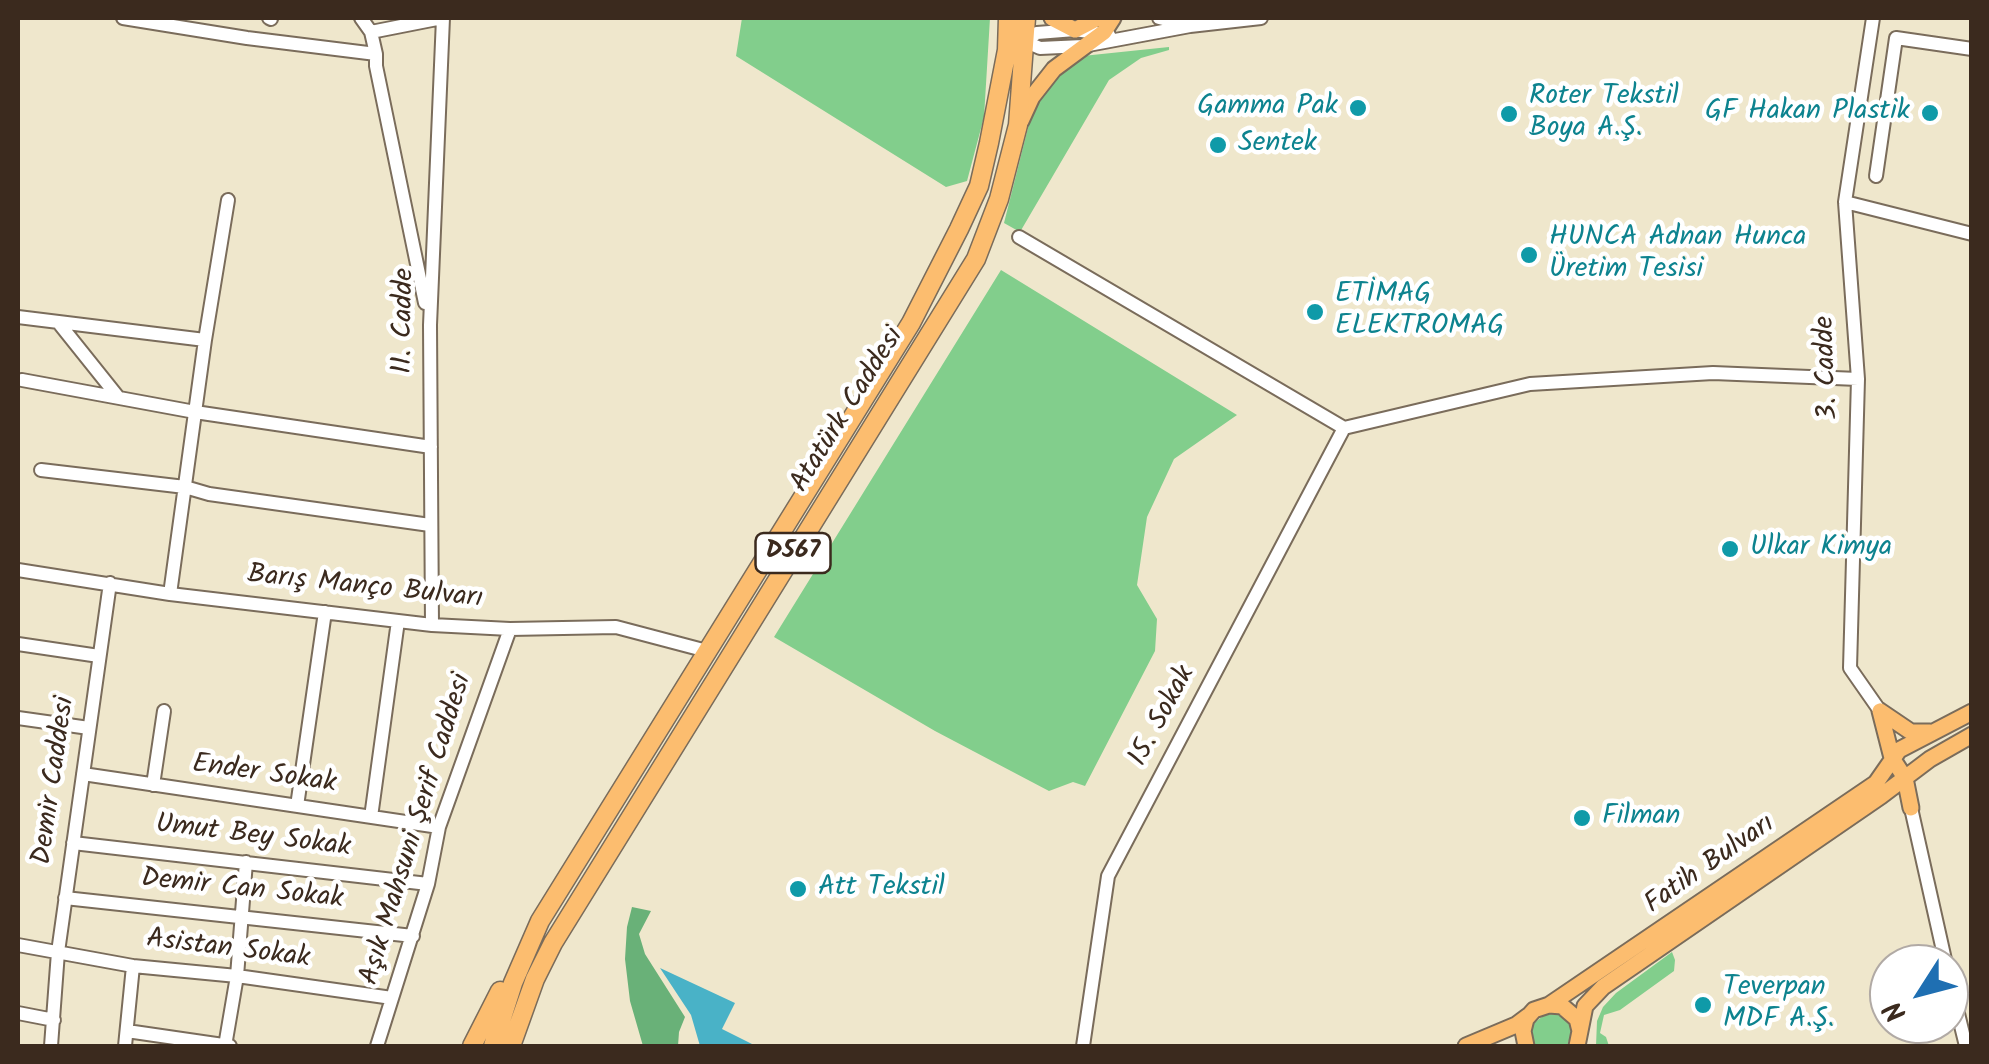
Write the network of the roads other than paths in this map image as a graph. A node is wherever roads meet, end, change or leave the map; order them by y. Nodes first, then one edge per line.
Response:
1 (123, 18) edge
2 (361, 18) edge
3 (442, 18) edge
4 (1011, 18) edge
5 (1026, 18) edge
6 (1052, 18) edge
7 (1159, 18) edge
8 (1261, 18) edge
9 (1873, 18) edge
10 (1103, 21) edge
11 (1190, 26) junction
12 (1075, 30) junction
13 (371, 32) junction
14 (1120, 40) junction
15 (1026, 42) junction
16 (1083, 46) junction
17 (1972, 49) edge
18 (1007, 50) junction
19 (376, 54) junction
20 (1018, 125) junction
21 (1876, 176) dead end
22 (228, 200) dead end
23 (1844, 202) junction
24 (1972, 234) edge
25 (1019, 237) dead end
26 (18, 316) edge
27 (58, 322) junction
28 (430, 325) junction
29 (205, 340) junction
30 (1858, 379) junction
31 (22, 380) dead end
32 (118, 398) junction
33 (195, 412) junction
34 (1344, 428) junction
35 (431, 447) junction
36 (41, 470) dead end
37 (184, 487) junction
38 (430, 524) junction
39 (18, 570) edge
40 (110, 583) junction
41 (170, 594) junction
42 (325, 612) junction
43 (398, 621) junction
44 (432, 625) junction
45 (510, 629) junction
46 (18, 644) edge
47 (707, 651) junction
48 (99, 656) junction
49 (164, 710) dead end
50 (1880, 711) junction
51 (1972, 712) edge
52 (18, 718) edge
53 (89, 728) junction
54 (1934, 732) junction
55 (1972, 734) edge
56 (1918, 740) junction
57 (1892, 758) junction
58 (1930, 758) junction
59 (83, 774) junction
60 (1905, 778) junction
61 (153, 785) junction
62 (1881, 796) junction
63 (297, 806) junction
64 (1911, 808) junction
65 (371, 817) junction
66 (439, 827) junction
67 (73, 844) junction
68 (246, 862) junction
69 (428, 884) junction
70 (65, 898) junction
71 (240, 915) junction
72 (540, 921) junction
73 (413, 936) junction
74 (552, 943) junction
75 (1942, 944) edge
76 (18, 946) edge
77 (58, 952) junction
78 (133, 966) junction
79 (237, 976) junction
80 (392, 998) junction
81 (1541, 1007) junction
82 (18, 1013) edge
83 (54, 1020) junction
84 (127, 1031) junction
85 (1580, 1041) edge
86 (51, 1046) edge
87 (126, 1046) edge
88 (228, 1046) edge
89 (376, 1046) edge
90 (472, 1046) edge
91 (494, 1046) edge
92 (510, 1046) edge
93 (521, 1046) edge
94 (1083, 1046) edge
95 (1466, 1046) edge
96 (1526, 1046) edge

1 - 19 street
2 - 13 street
3 - 13 street
3 - 28 street, 11. Cadde
4 - 15 street
4 - 18 highway, D567
5 - 15 highway, D567
6 - 12 main road
7 - 11 street
8 - 11 street
9 - 23 street, 3. Cadde
10 - 12 main road
10 - 14 street
10 - 16 main road
11 - 14 street
12 - 15 street
13 - 19 street
14 - 16 street
15 - 16 street
15 - 18 street
15 - 20 highway, Atatürk Caddesi / D567
16 - 20 main road
17 - 21 street
18 - 47 highway, D567
19 - 28 street
20 - 74 highway, Atatürk Caddesi / D567
22 - 29 street
23 - 24 street
23 - 30 street, 3. Cadde
25 - 34 street
26 - 27 street
27 - 29 street
27 - 32 street
28 - 35 street, 11. Cadde
29 - 33 street
30 - 34 street
30 - 50 street, 3. Cadde
31 - 32 street
32 - 33 street
33 - 35 street
33 - 37 street
34 - 94 street, 15. Sokak
35 - 38 street, 11. Cadde
36 - 37 street
37 - 38 street
37 - 41 street
38 - 44 street, 11. Cadde
39 - 40 street, Barış Manço Bulvarı
40 - 41 street, Barış Manço Bulvarı
40 - 48 street, Demir Caddesi
41 - 42 street, Barış Manço Bulvarı
42 - 43 street, Barış Manço Bulvarı
42 - 63 street
43 - 44 street, Barış Manço Bulvarı
43 - 65 street
44 - 45 street, Barış Manço Bulvarı
45 - 47 street, Barış Manço Bulvarı
45 - 66 street, Aşık Mahsuni Şerif Caddesi
46 - 48 street
47 - 72 highway, D567
48 - 53 street, Demir Caddesi
49 - 61 street
50 - 54 main road
50 - 57 main road
51 - 54 main road, Fatih Bulvarı
52 - 53 street
53 - 59 street, Demir Caddesi
54 - 56 main road, Fatih Bulvarı
55 - 58 main road
56 - 57 main road, Fatih Bulvarı
56 - 58 main road
57 - 60 main road
57 - 81 main road, Fatih Bulvarı
58 - 60 main road
59 - 61 street, Ender Sokak
59 - 67 street, Demir Caddesi
60 - 62 main road
60 - 64 main road
61 - 63 street, Ender Sokak
62 - 64 main road
62 - 85 main road
63 - 65 street, Ender Sokak
64 - 75 street
65 - 66 street, Ender Sokak
66 - 69 street, Aşık Mahsuni Şerif Caddesi
67 - 68 street, Umut Bey Sokak
67 - 70 street, Demir Caddesi
68 - 69 street, Umut Bey Sokak
68 - 71 street
69 - 73 street, Aşık Mahsuni Şerif Caddesi
70 - 71 street, Demir Can Sokak
70 - 77 street, Demir Caddesi
71 - 73 street, Demir Can Sokak
71 - 79 street
72 - 90 highway
72 - 91 highway, D567
73 - 80 street, Aşık Mahsuni Şerif Caddesi
74 - 92 highway, Atatürk Caddesi / D567
74 - 93 highway
76 - 77 street, Asistan Sokak
77 - 78 street, Asistan Sokak
77 - 83 street, Demir Caddesi
78 - 79 street, Asistan Sokak
78 - 84 street
79 - 80 street, Asistan Sokak
79 - 88 street
80 - 89 street, Aşık Mahsuni Şerif Caddesi
81 - 85 main road
81 - 95 main road, Fatih Bulvarı
81 - 96 main road
82 - 83 street
83 - 86 street, Demir Caddesi
84 - 87 street
84 - 88 street

